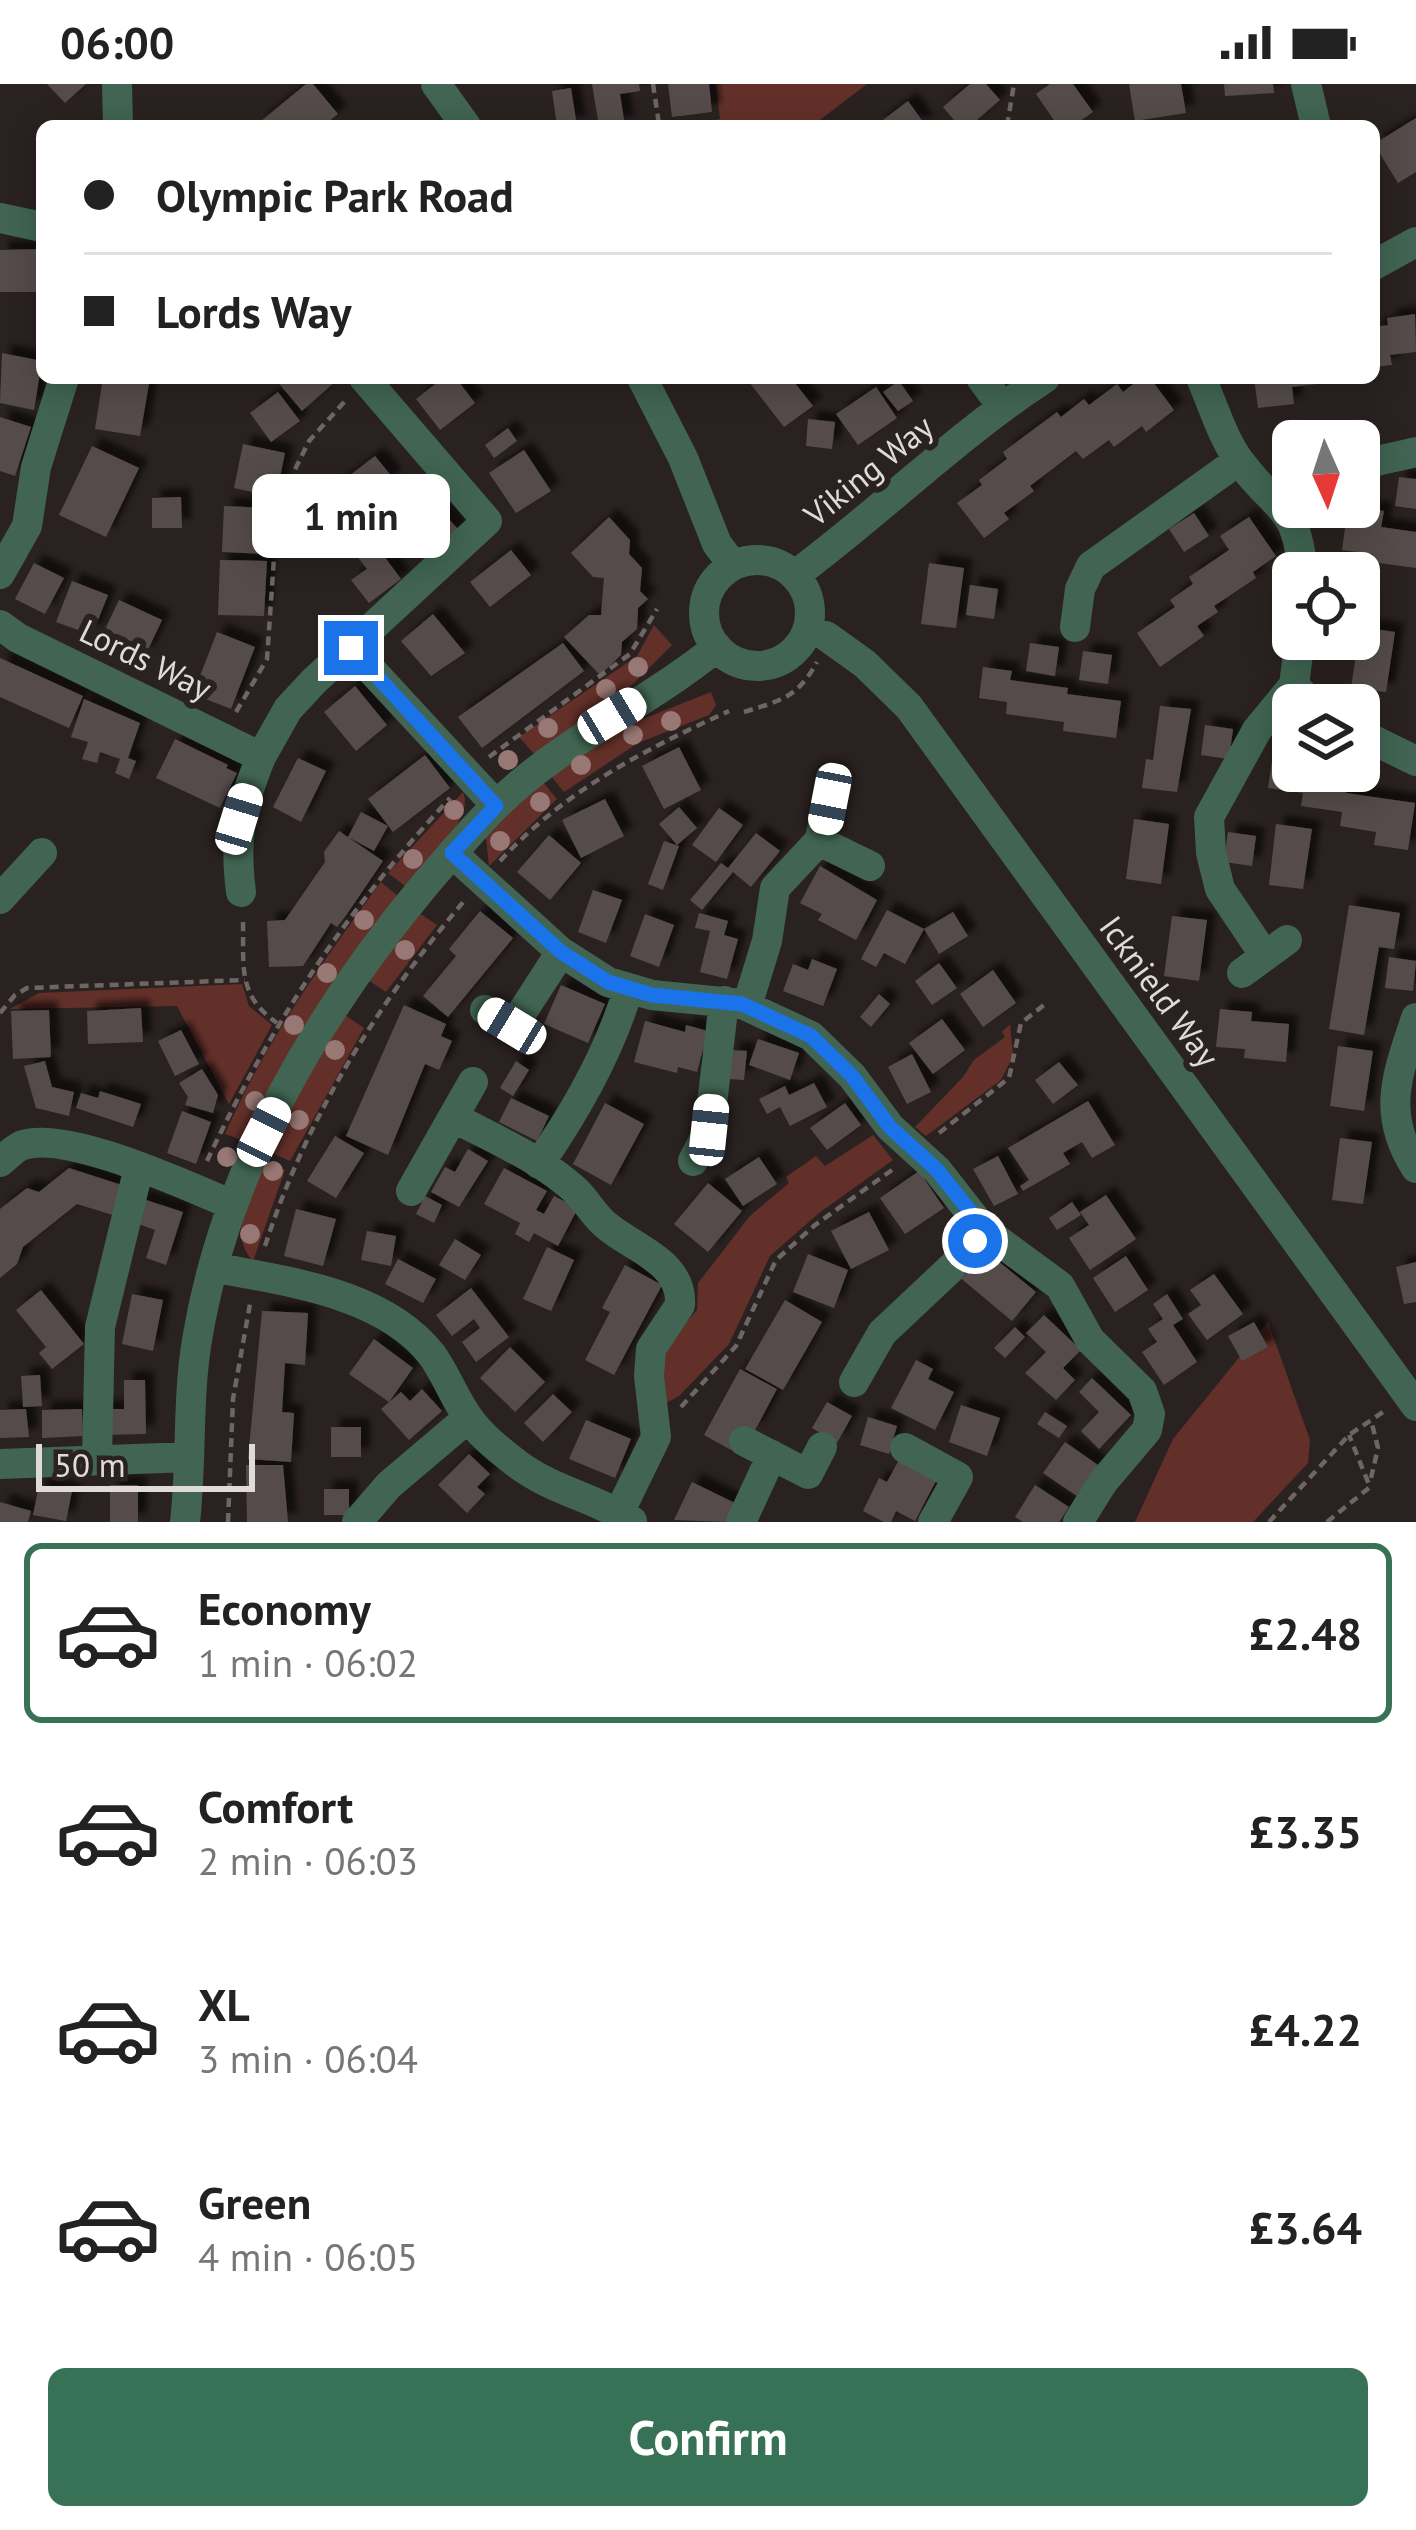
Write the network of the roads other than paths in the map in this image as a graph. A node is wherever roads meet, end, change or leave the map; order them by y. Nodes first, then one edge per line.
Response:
1 (117, 84) edge
2 (436, 84) edge
3 (1306, 84) edge
4 (118, 120) edge
5 (462, 120) edge
6 (1306, 120) edge
7 (0, 218) edge
8 (36, 226) edge
9 (1416, 242) edge
10 (1380, 255) edge
11 (62, 384) edge
12 (369, 384) edge
13 (645, 384) edge
14 (986, 384) edge
15 (1036, 384) edge
16 (1204, 384) edge
17 (1002, 406) junction
18 (1416, 452) edge
19 (1238, 460) junction
20 (1380, 460) edge
21 (1272, 490) edge
22 (733, 565) junction
23 (0, 574) edge
24 (795, 575) junction
25 (0, 625) edge
26 (1075, 627) dead end
27 (826, 636) road end
28 (717, 647) junction
29 (351, 648) junction
30 (1272, 719) edge
31 (1380, 743) edge
32 (261, 757) junction
33 (1416, 761) edge
34 (830, 799) dead end
35 (496, 806) junction
36 (820, 841) junction
37 (42, 853) dead end
38 (452, 853) junction
39 (870, 866) dead end
40 (241, 892) road end
41 (0, 898) edge
42 (561, 952) junction
43 (1265, 957) dead end
44 (628, 991) junction
45 (735, 1004) junction
46 (485, 1010) dead end
47 (1416, 1018) edge
48 (473, 1082) dead end
49 (453, 1117) junction
50 (693, 1160) dead end
51 (0, 1162) edge
52 (539, 1164) junction
53 (139, 1167) junction
54 (1416, 1168) edge
55 (411, 1191) dead end
56 (233, 1205) junction
57 (213, 1267) junction
58 (950, 1269) tunnel mouth
59 (854, 1382) dead end
60 (1416, 1406) edge
61 (468, 1418) junction
62 (744, 1441) dead end
63 (822, 1447) dead end
64 (905, 1448) dead end
65 (772, 1455) junction
66 (189, 1457) junction
67 (97, 1459) junction
68 (0, 1464) edge
69 (626, 1517) edge
70 (185, 1522) edge
71 (357, 1522) edge
72 (741, 1522) edge
73 (933, 1522) edge
74 (1078, 1522) edge

1 - 4 street
2 - 5 street
3 - 6 street
7 - 8 street
9 - 10 street
11 - 23 street
12 - 29 street
13 - 22 street
14 - 17 street
15 - 17 street, Viking Way
16 - 19 street
17 - 24 street, Viking Way
18 - 20 street
19 - 21 street
19 - 26 street
22 - 24 street
22 - 28 street
24 - 28 street
25 - 32 street, Lords Way
27 - 60 street, Icknield Way
28 - 35 street
29 - 32 street
29 - 35 street
30 - 43 street
31 - 33 street
32 - 40 street
34 - 36 street
35 - 38 street
36 - 39 street
36 - 45 street
37 - 41 street
38 - 42 street
38 - 56 street
42 - 44 street
42 - 46 street
44 - 45 street
44 - 52 street
45 - 50 street
45 - 74 street
47 - 54 street
48 - 49 street
49 - 52 street
49 - 55 street
51 - 53 street
52 - 69 street
53 - 56 street
53 - 67 street
56 - 57 street
57 - 61 street
57 - 66 street
58 - 59 street
61 - 69 street
61 - 71 street
62 - 65 street
63 - 65 street
64 - 73 street
65 - 72 street
66 - 67 street
66 - 70 street
67 - 68 street

